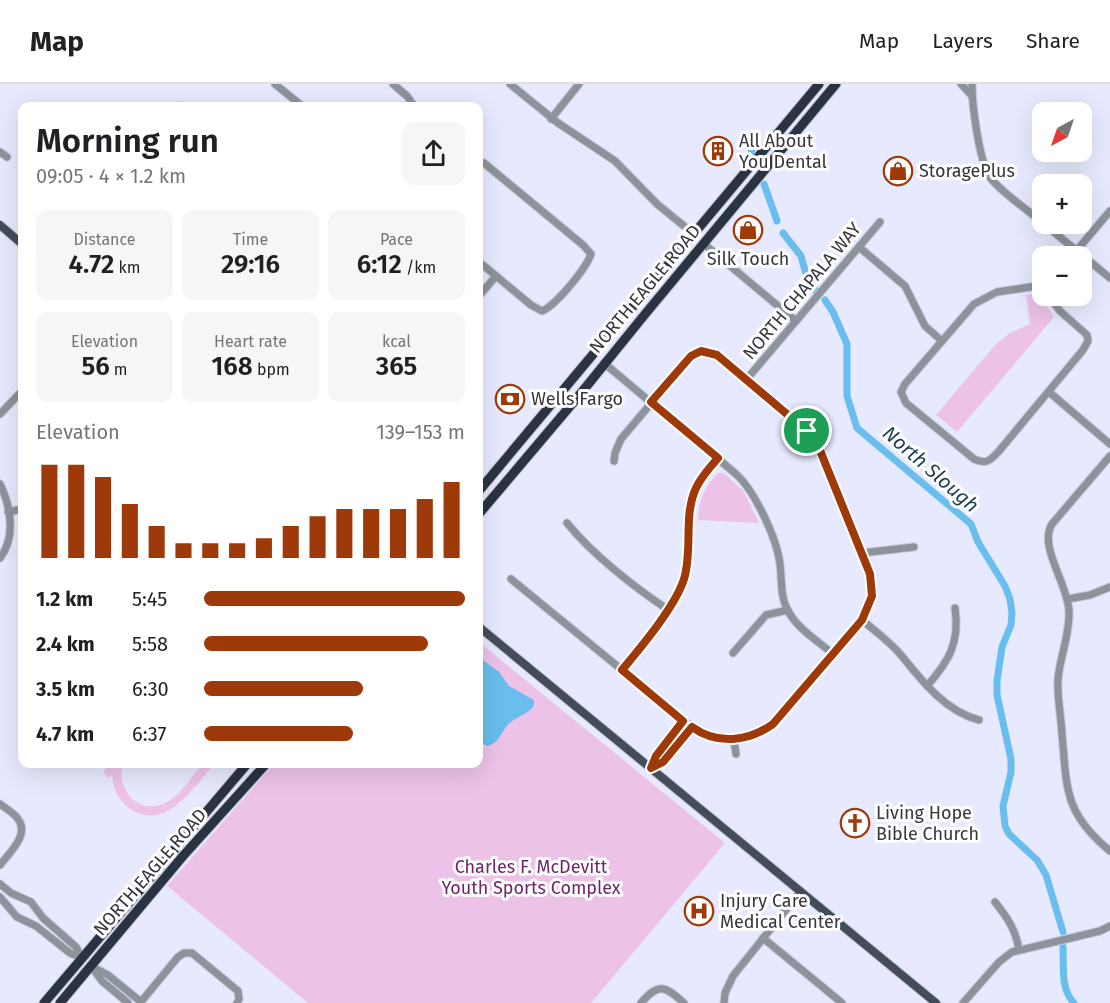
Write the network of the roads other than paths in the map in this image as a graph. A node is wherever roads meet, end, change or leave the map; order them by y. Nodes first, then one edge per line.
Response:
1 (275, 84) edge
2 (393, 84) edge
3 (510, 84) edge
4 (579, 84) edge
5 (819, 84) edge
6 (836, 84) edge
7 (961, 84) edge
8 (972, 84) edge
9 (972, 96) junction
10 (297, 102) edge
11 (411, 102) edge
12 (551, 119) junction
13 (0, 152) edge
14 (7, 157) dead end
15 (483, 163) edge
16 (1110, 211) edge
17 (1032, 213) edge
18 (710, 216) junction
19 (880, 222) dead end
20 (0, 225) edge
21 (1054, 234) edge
22 (695, 235) junction
23 (18, 241) edge
24 (704, 244) junction
25 (1067, 246) edge
26 (1082, 246) edge
27 (859, 247) junction
28 (688, 263) junction
29 (483, 265) edge
30 (1092, 266) edge
31 (496, 276) junction
32 (1110, 278) edge
33 (1032, 287) edge
34 (483, 291) edge
35 (1056, 306) edge
36 (796, 321) junction
37 (942, 341) junction
38 (604, 363) junction
39 (746, 380) junction
40 (1048, 392) junction
41 (18, 395) edge
42 (651, 402) junction
43 (0, 414) edge
44 (1110, 444) edge
45 (1110, 456) edge
46 (718, 458) junction
47 (614, 461) dead end
48 (0, 484) edge
49 (483, 486) edge
50 (483, 509) edge
51 (18, 510) edge
52 (8, 512) junction
53 (567, 523) dead end
54 (914, 547) dead end
55 (862, 553) junction
56 (0, 558) edge
57 (511, 579) dead end
58 (1110, 587) edge
59 (1068, 599) junction
60 (667, 609) junction
61 (955, 609) dead end
62 (788, 610) junction
63 (862, 620) junction
64 (483, 630) edge
65 (733, 653) dead end
66 (833, 654) junction
67 (622, 670) junction
68 (927, 686) junction
69 (979, 720) dead end
70 (683, 721) junction
71 (692, 727) junction
72 (734, 740) junction
73 (736, 754) dead end
74 (244, 768) edge
75 (262, 768) edge
76 (651, 768) junction
77 (0, 804) edge
78 (1110, 851) edge
79 (0, 865) edge
80 (0, 884) edge
81 (138, 891) junction
82 (801, 891) junction
83 (0, 897) edge
84 (995, 902) dead end
85 (1110, 926) edge
86 (764, 938) junction
87 (1019, 950) junction
88 (82, 958) junction
89 (92, 966) junction
90 (44, 1003) edge
91 (53, 1003) edge
92 (60, 1003) edge
93 (128, 1003) edge
94 (140, 1003) edge
95 (237, 1003) edge
96 (641, 1003) edge
97 (684, 1003) edge
98 (724, 1003) edge
99 (842, 1003) edge
100 (936, 1003) edge
101 (963, 1003) edge

1 - 10 street
2 - 11 street
3 - 12 street
4 - 12 street
5 - 18 highway, NORTH EAGLE ROAD
6 - 24 highway, NORTH EAGLE ROAD
7 - 9 street
8 - 9 street
9 - 17 street
12 - 22 street
13 - 14 street
15 - 31 street
16 - 26 street
18 - 22 highway, NORTH EAGLE ROAD
18 - 24 highway
19 - 27 street, NORTH CHAPALA WAY
20 - 23 main road
21 - 25 street
22 - 28 highway
22 - 49 highway, NORTH EAGLE ROAD
24 - 28 highway, NORTH EAGLE ROAD
24 - 36 street
27 - 36 street, NORTH CHAPALA WAY
27 - 37 street
28 - 38 highway, NORTH EAGLE ROAD
29 - 31 street
30 - 32 street
31 - 34 street
33 - 37 street
35 - 40 street
36 - 39 street, NORTH CHAPALA WAY
37 - 40 street
38 - 42 street
38 - 50 highway, NORTH EAGLE ROAD
39 - 42 street
39 - 55 street
40 - 44 street
41 - 43 street
42 - 46 street
42 - 47 street
45 - 59 street
46 - 60 street
46 - 62 street
48 - 52 street
51 - 52 street
52 - 56 street
53 - 60 street
54 - 55 street
55 - 63 street
57 - 67 street
58 - 59 street
59 - 78 street
60 - 67 street
61 - 68 street
62 - 65 street
62 - 66 street
63 - 66 street
63 - 68 street
64 - 76 main road
66 - 72 street
67 - 70 street
68 - 69 street
70 - 71 street
70 - 76 street
71 - 72 street
71 - 76 street
72 - 73 street
74 - 81 highway, NORTH EAGLE ROAD
75 - 89 highway, NORTH EAGLE ROAD
76 - 82 main road
77 - 79 street
80 - 88 street
81 - 88 highway, NORTH EAGLE ROAD
81 - 89 highway
82 - 86 street
82 - 100 main road
83 - 88 street
84 - 87 street
85 - 87 street
86 - 98 street
86 - 99 street
87 - 101 street
88 - 90 highway, NORTH EAGLE ROAD
88 - 91 highway
89 - 92 highway, NORTH EAGLE ROAD
89 - 93 street
89 - 94 street
94 - 95 street
96 - 97 street

